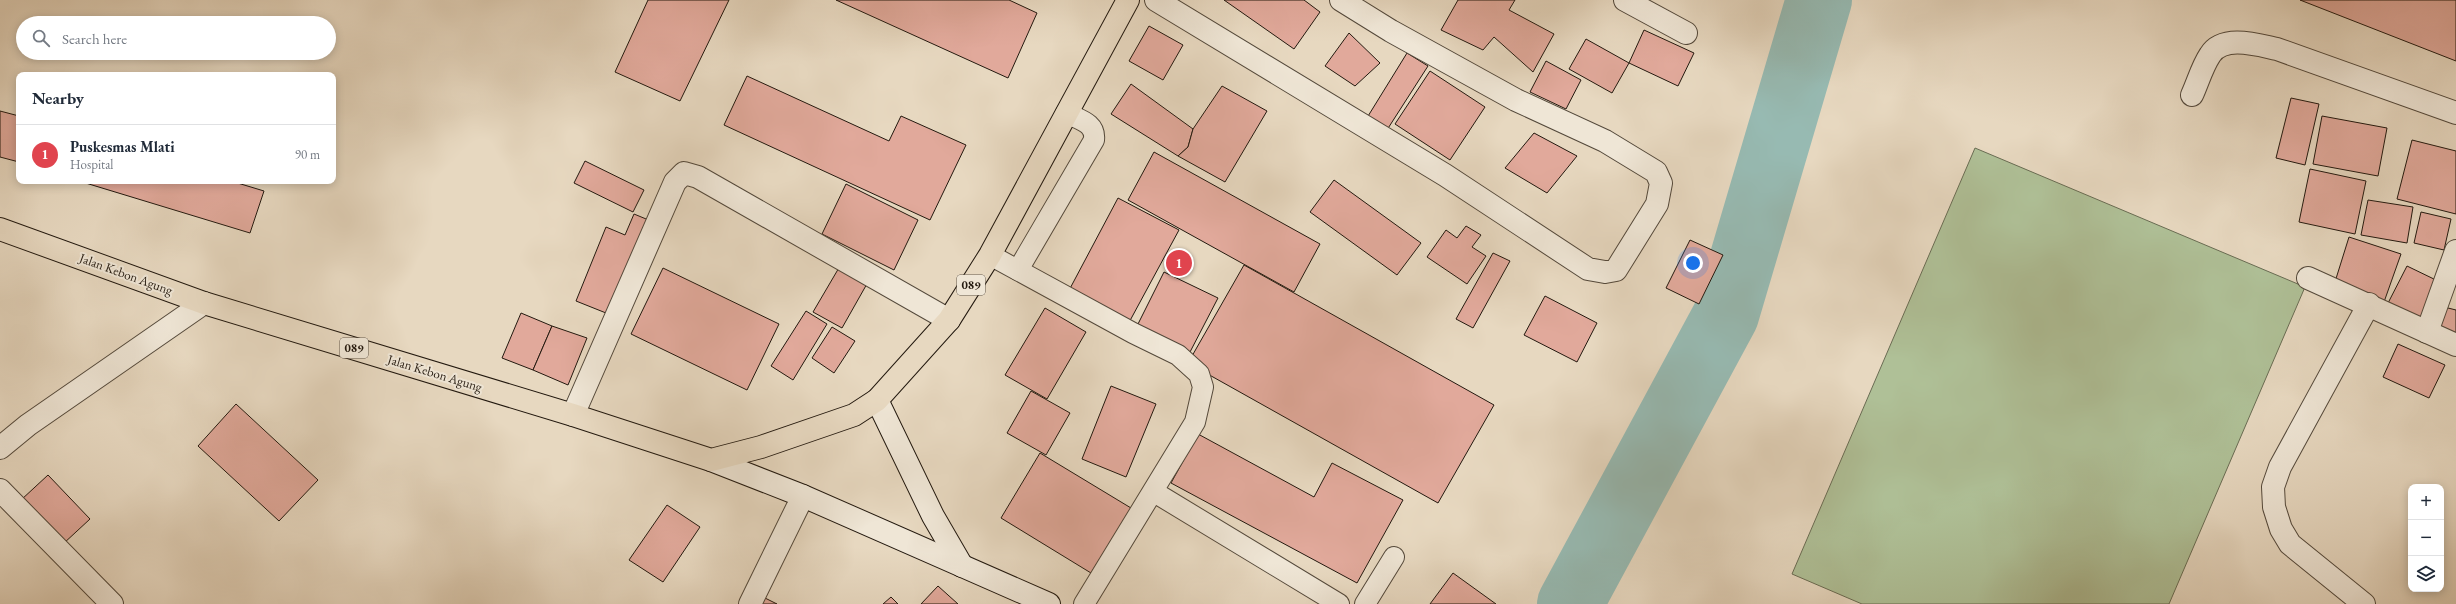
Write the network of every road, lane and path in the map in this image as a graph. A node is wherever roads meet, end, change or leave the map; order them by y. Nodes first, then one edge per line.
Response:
1 (1128, 0) edge
2 (1156, 0) edge
3 (1341, 0) edge
4 (1625, 0) edge
5 (1686, 33) dead end
6 (2192, 95) dead end
7 (1066, 113) junction
8 (2456, 113) edge
9 (0, 229) edge
10 (2456, 251) edge
11 (990, 255) junction
12 (1018, 270) junction
13 (2308, 278) dead end
14 (204, 303) junction
15 (2369, 304) junction
16 (949, 320) junction
17 (2427, 332) junction
18 (2456, 345) edge
19 (877, 400) junction
20 (573, 415) junction
21 (0, 448) edge
22 (711, 460) junction
23 (0, 490) edge
24 (1154, 492) junction
25 (804, 496) junction
26 (1394, 557) dead end
27 (962, 566) junction
28 (112, 604) edge
29 (750, 604) edge
30 (1049, 604) edge
31 (1084, 604) edge
32 (1339, 604) edge
33 (1365, 604) edge
34 (2364, 604) edge

1 - 7 main road, 089
2 - 3 street
4 - 5 street
6 - 8 street
7 - 11 main road, 089
7 - 12 lane
9 - 14 main road, Jalan Kebon Agung / 089
10 - 17 street
11 - 12 lane
11 - 16 main road, 089
12 - 24 lane
13 - 15 street
14 - 20 main road, Jalan Kebon Agung / 089
14 - 21 street
15 - 17 street
15 - 34 street
16 - 19 main road, 089
16 - 20 street
17 - 18 street
19 - 22 main road, 089
19 - 27 street
20 - 22 main road, Jalan Kebon Agung / 089
22 - 25 street
23 - 28 street
24 - 31 lane
24 - 32 lane
25 - 27 street
25 - 29 street
26 - 33 lane
27 - 30 street

